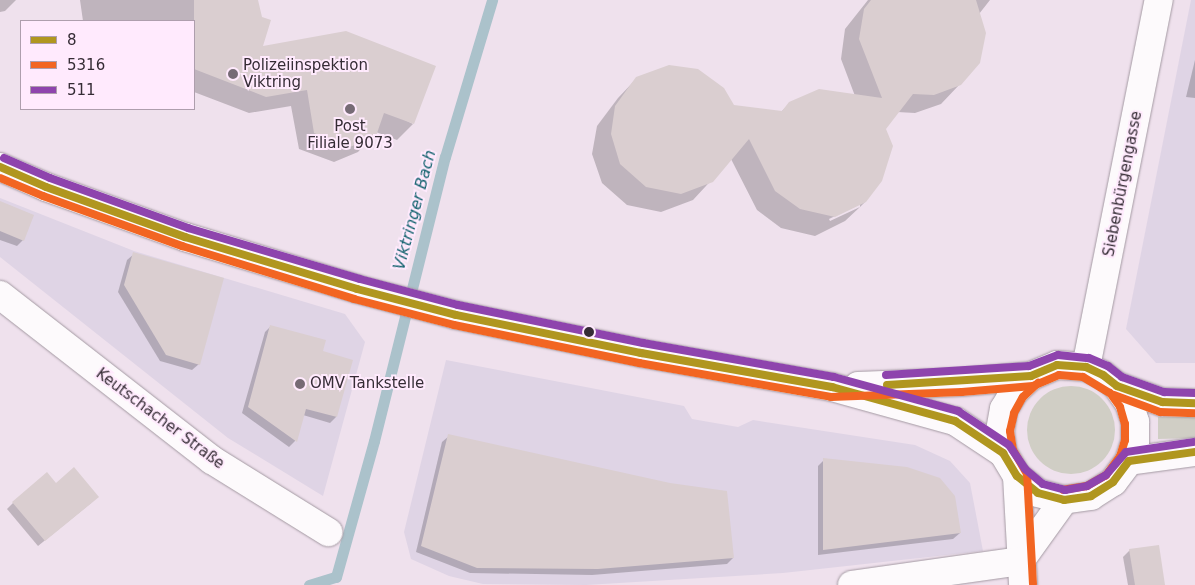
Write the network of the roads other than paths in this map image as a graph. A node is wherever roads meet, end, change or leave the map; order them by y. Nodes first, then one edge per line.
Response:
1 (1158, 0) edge
2 (0, 168) edge
3 (0, 295) edge
4 (1086, 367) junction
5 (1031, 376) junction
6 (1117, 386) junction
7 (832, 388) junction
8 (1195, 403) edge
9 (1195, 452) edge
10 (1129, 461) junction
11 (1010, 464) junction
12 (1064, 500) junction
13 (328, 532) dead end
14 (1022, 573) edge
15 (852, 585) edge

1 - 4 main road, Siebenbürgengasse
2 - 7 main road
3 - 13 main road, Keutschacher Straße
4 - 5 main road
4 - 6 main road
5 - 7 main road
5 - 11 main road
6 - 8 main road
6 - 10 main road
7 - 11 main road
9 - 10 main road
10 - 12 main road
11 - 12 main road
11 - 14 main road
12 - 14 main road
14 - 15 main road

